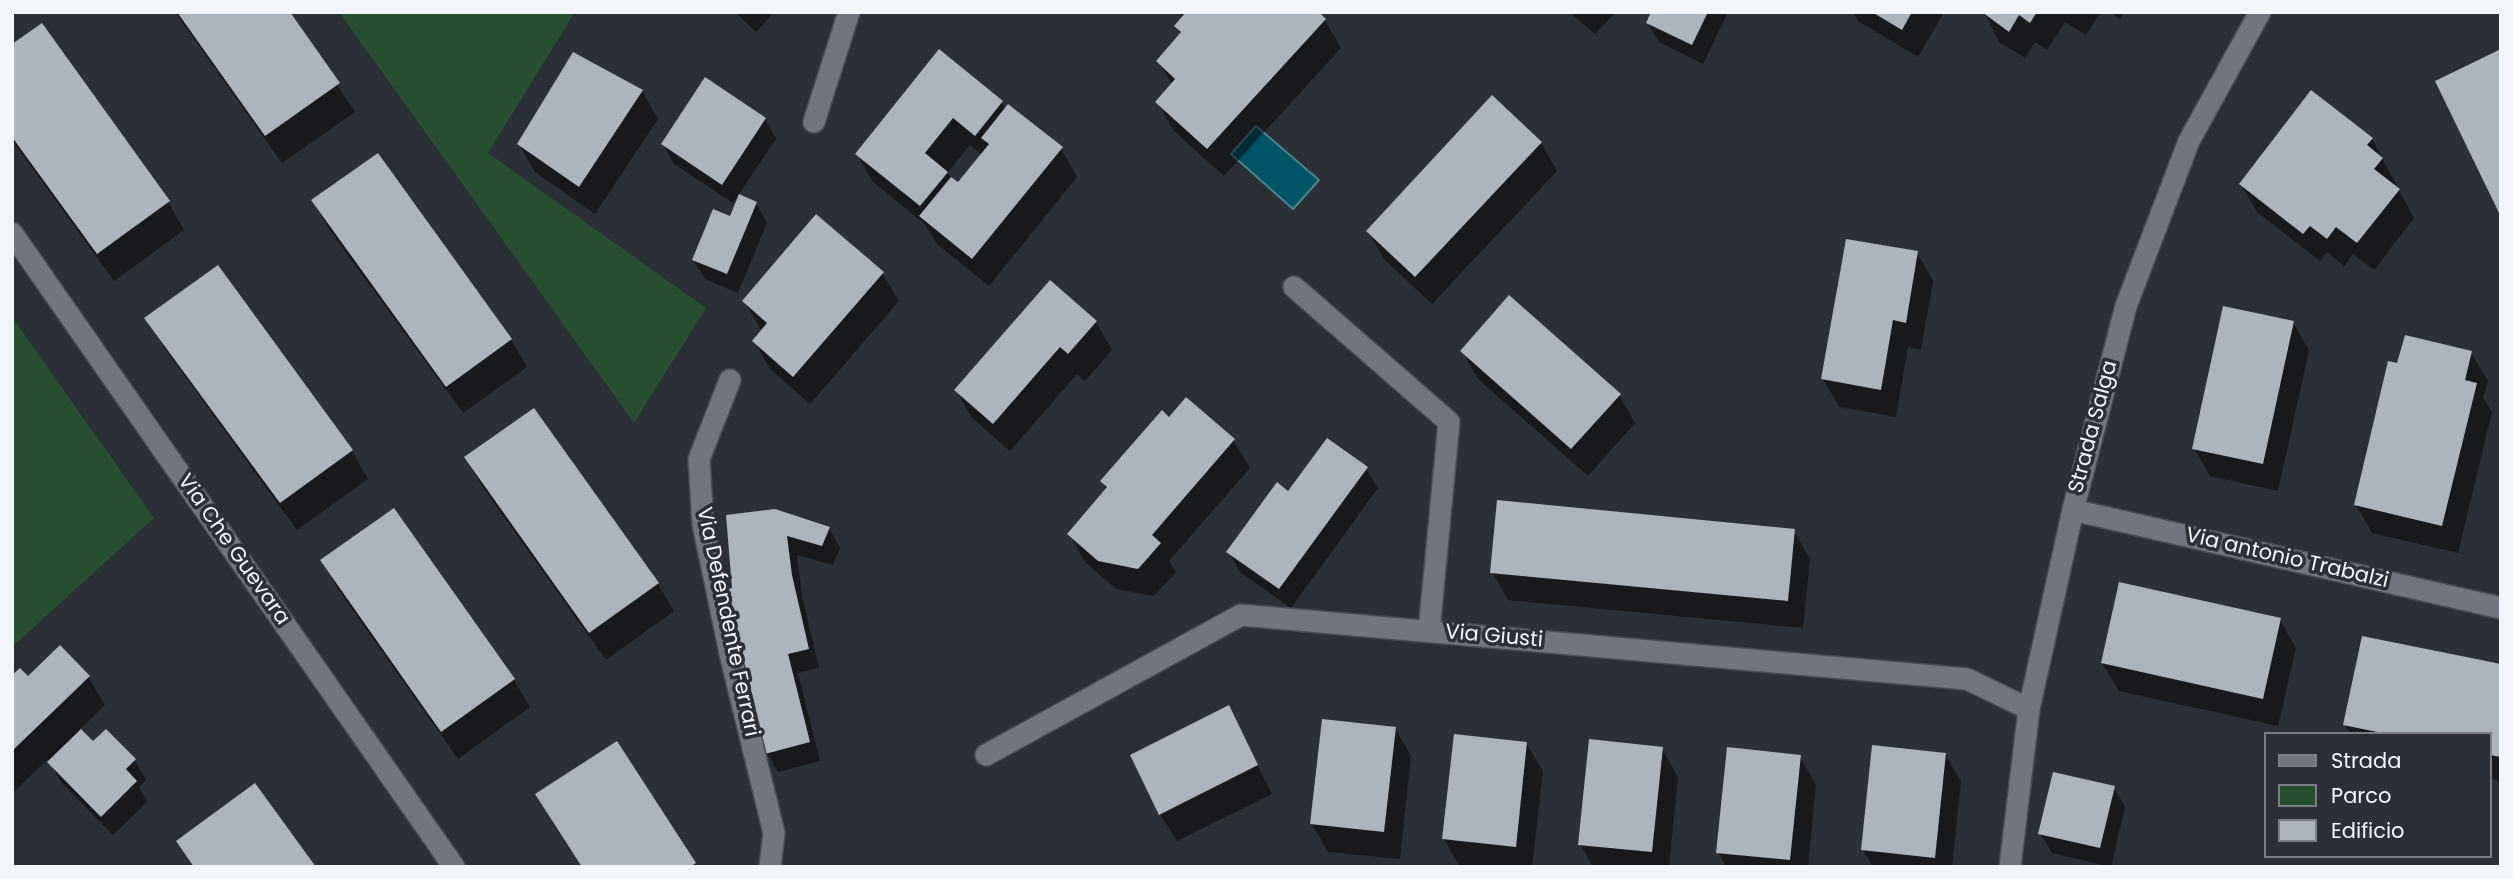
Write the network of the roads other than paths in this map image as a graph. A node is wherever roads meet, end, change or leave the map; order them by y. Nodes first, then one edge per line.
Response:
1 (849, 12) edge
2 (2260, 12) edge
3 (814, 122) dead end
4 (12, 233) edge
5 (1294, 287) dead end
6 (730, 380) dead end
7 (2073, 510) junction
8 (2501, 608) edge
9 (1429, 631) junction
10 (2029, 709) junction
11 (986, 755) dead end
12 (454, 867) edge
13 (769, 867) edge
14 (2010, 867) edge

1 - 3 street
2 - 7 street, Strada Salga
4 - 12 street, Via Che Guevara
5 - 9 street
6 - 13 street, Via Defendente Ferrari
7 - 8 street, Via antonio Trabalzi
7 - 10 street, Strada Salga
9 - 10 street, Via Giusti
9 - 11 street, Via Giusti
10 - 14 street, Strada Salga

